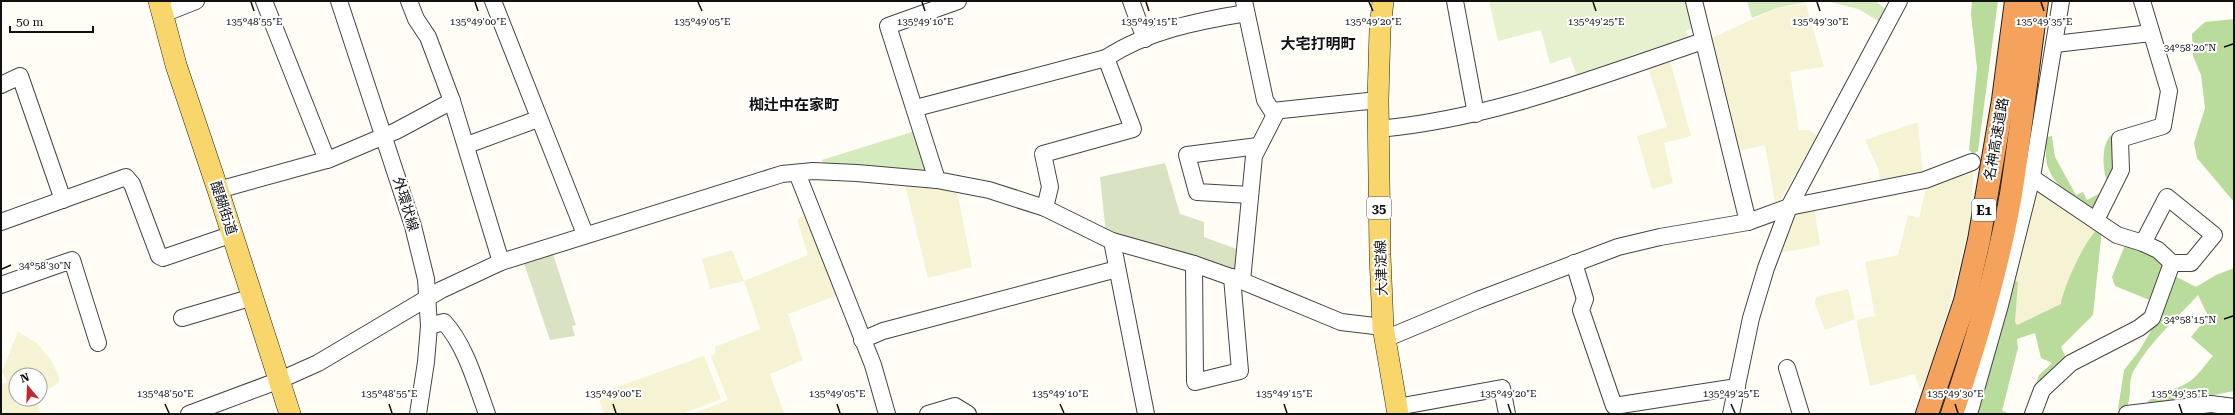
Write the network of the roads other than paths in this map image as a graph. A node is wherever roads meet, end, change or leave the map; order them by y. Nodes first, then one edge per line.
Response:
1 (196, 1) edge
2 (264, 1) edge
3 (339, 1) edge
4 (409, 1) edge
5 (493, 1) edge
6 (958, 1) edge
7 (1131, 1) edge
8 (1383, 1) edge
9 (1455, 1) edge
10 (1694, 1) edge
11 (1899, 1) edge
12 (2016, 1) edge
13 (2037, 1) edge
14 (2061, 1) edge
15 (2142, 1) edge
16 (161, 7) edge
17 (1245, 7) edge
18 (2151, 33) junction
19 (1145, 39) junction
20 (1703, 41) junction
21 (2055, 44) junction
22 (1106, 58) junction
23 (1, 85) edge
24 (1378, 100) junction
25 (452, 101) junction
26 (916, 108) junction
27 (1277, 111) junction
28 (1476, 114) junction
29 (538, 119) junction
30 (1378, 129) junction
31 (385, 136) junction
32 (467, 145) junction
33 (1258, 146) junction
34 (327, 160) junction
35 (1972, 162) dead end
36 (797, 173) junction
37 (2030, 176) junction
38 (937, 180) junction
39 (218, 190) junction
40 (1250, 195) junction
41 (63, 200) junction
42 (1789, 207) junction
43 (1045, 208) junction
44 (2096, 220) junction
45 (1, 222) edge
46 (1748, 222) junction
47 (233, 234) junction
48 (585, 234) junction
49 (1112, 241) junction
50 (2143, 243) junction
51 (501, 262) junction
52 (1574, 263) junction
53 (2172, 263) junction
54 (1194, 264) junction
55 (1117, 269) junction
56 (1237, 279) junction
57 (1, 285) edge
58 (253, 297) junction
59 (429, 298) junction
60 (182, 318) dead end
61 (429, 326) junction
62 (1384, 333) junction
63 (862, 340) junction
64 (98, 343) dead end
65 (1787, 368) dead end
66 (280, 380) junction
67 (1737, 387) junction
68 (2234, 407) edge
69 (1397, 410) edge
70 (189, 414) edge
71 (290, 414) edge
72 (418, 414) edge
73 (487, 414) edge
74 (887, 414) edge
75 (928, 414) edge
76 (968, 414) edge
77 (1146, 414) edge
78 (1507, 414) edge
79 (1731, 414) edge
80 (1801, 414) edge
81 (1927, 414) edge
82 (1952, 414) edge
83 (1969, 414) edge
84 (2033, 414) edge
85 (2127, 414) edge

1 - 16 street
2 - 34 street
3 - 31 street, 外環状線
4 - 25 street
5 - 29 street
6 - 26 street
7 - 19 street
8 - 24 main road, 大津淀線 / 35
9 - 28 street
10 - 20 street
11 - 42 street
12 - 81 highway, 名神高速道路 / E1
13 - 82 highway, 名神高速道路 / E1
14 - 21 street
15 - 18 street
16 - 39 main road, 醍醐街道
17 - 19 street
17 - 27 street
18 - 21 street
18 - 44 street
19 - 22 street
20 - 28 street
20 - 46 street
21 - 37 street
22 - 26 street
22 - 43 street
23 - 41 street
24 - 27 street
24 - 30 main road, 大津淀線 / 35
25 - 31 street
25 - 32 street
26 - 38 street
27 - 33 street
28 - 30 street
29 - 32 street
29 - 48 street
30 - 62 main road, 大津淀線 / 35
31 - 34 street
31 - 59 street, 外環状線
32 - 51 street
33 - 40 street
33 - 40 street
34 - 39 street
35 - 42 street
36 - 38 street
36 - 48 street
36 - 63 street
37 - 44 street
37 - 83 street
38 - 43 street
39 - 47 main road, 醍醐街道
40 - 56 street
41 - 45 street
41 - 47 street
42 - 46 street
42 - 67 street
43 - 49 street
44 - 50 street
46 - 52 street
47 - 58 main road, 醍醐街道
48 - 51 street
49 - 54 street
49 - 55 street
50 - 53 street
50 - 53 street
51 - 59 street
52 - 62 street
52 - 67 street
53 - 84 street
54 - 56 street
54 - 56 street
55 - 63 street
55 - 77 street
56 - 62 street
57 - 64 street
58 - 60 street
58 - 66 main road, 醍醐街道
59 - 61 street, 外環状線
59 - 66 street
61 - 72 street, 外環状線
61 - 73 street
62 - 69 main road, 大津淀線 / 35
63 - 74 street
65 - 80 street
66 - 70 street
66 - 71 main road, 醍醐街道
67 - 79 street
68 - 85 street
69 - 78 street
75 - 76 street

